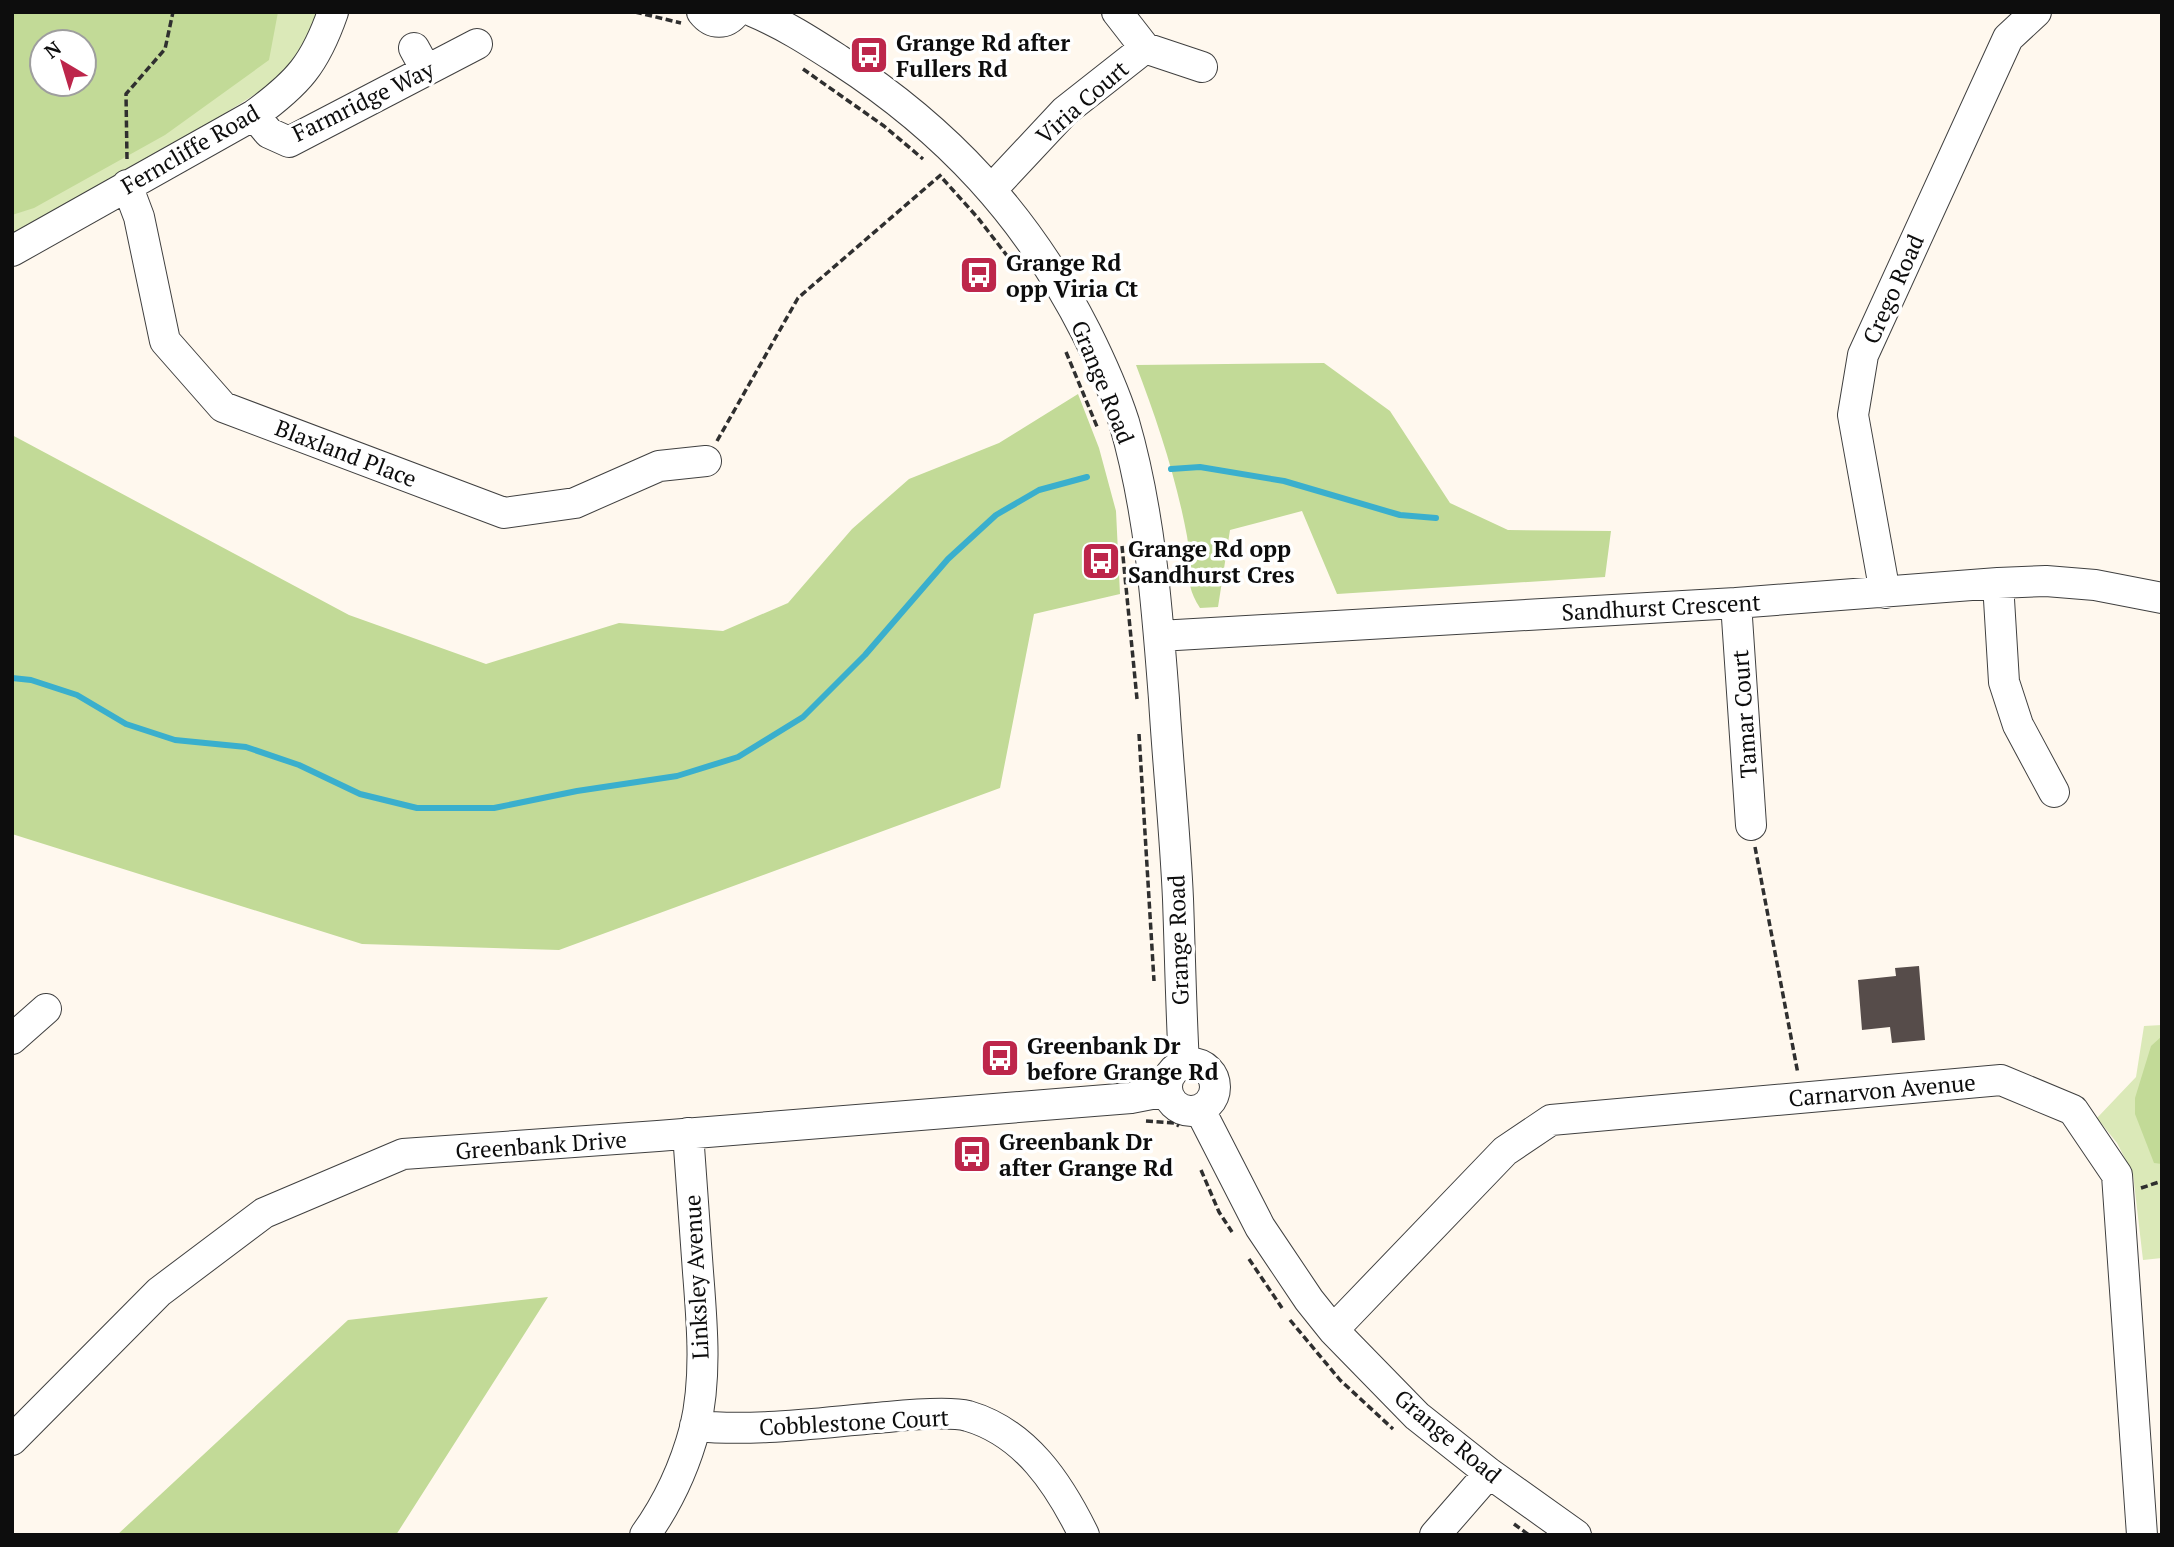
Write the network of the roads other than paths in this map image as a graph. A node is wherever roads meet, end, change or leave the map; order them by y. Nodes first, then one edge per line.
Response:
1 (332, 12) edge
2 (736, 12) edge
3 (754, 12) edge
4 (1117, 12) edge
5 (2036, 12) edge
6 (695, 19) edge
7 (477, 44) dead end
8 (1145, 48) junction
9 (1202, 67) dead end
10 (254, 115) junction
11 (127, 185) junction
12 (992, 190) junction
13 (12, 251) edge
14 (706, 461) road end
15 (1998, 583) junction
16 (1885, 593) junction
17 (2162, 598) edge
18 (1736, 603) junction
19 (1159, 636) junction
20 (2054, 792) dead end
21 (1751, 825) road end
22 (46, 1009) dead end
23 (12, 1039) edge
24 (1184, 1064) junction
25 (1154, 1093) junction
26 (1192, 1121) junction
27 (688, 1133) junction
28 (1333, 1330) junction
29 (695, 1426) junction
30 (12, 1440) edge
31 (1489, 1473) junction
32 (645, 1535) edge
33 (1084, 1535) edge
34 (1435, 1535) edge
35 (1576, 1535) edge
36 (2142, 1535) edge

1 - 10 street, Ferncliffe Road
2 - 6 street
3 - 12 street, Grange Road
4 - 8 street, Viria Court
5 - 16 street, Crego Road
7 - 10 street, Farmridge Way
8 - 9 street, Viria Court
8 - 12 street, Viria Court
10 - 11 street, Ferncliffe Road
11 - 13 street, Ferncliffe Road
11 - 14 street, Blaxland Place
12 - 19 street, Grange Road
15 - 16 street, Sandhurst Crescent
15 - 17 street, Sandhurst Crescent
15 - 20 street
16 - 18 street, Sandhurst Crescent
18 - 19 street, Sandhurst Crescent
18 - 21 street, Tamar Court
19 - 24 street, Grange Road
22 - 23 street
24 - 25 street
24 - 26 street
25 - 26 street
25 - 27 street, Greenbank Drive
26 - 28 street, Grange Road
27 - 29 street, Linksley Avenue
27 - 30 street, Greenbank Drive
28 - 31 street, Grange Road
28 - 36 street, Carnarvon Avenue
29 - 32 street, Linksley Avenue
29 - 33 street, Cobblestone Court
31 - 34 street
31 - 35 street, Grange Road

